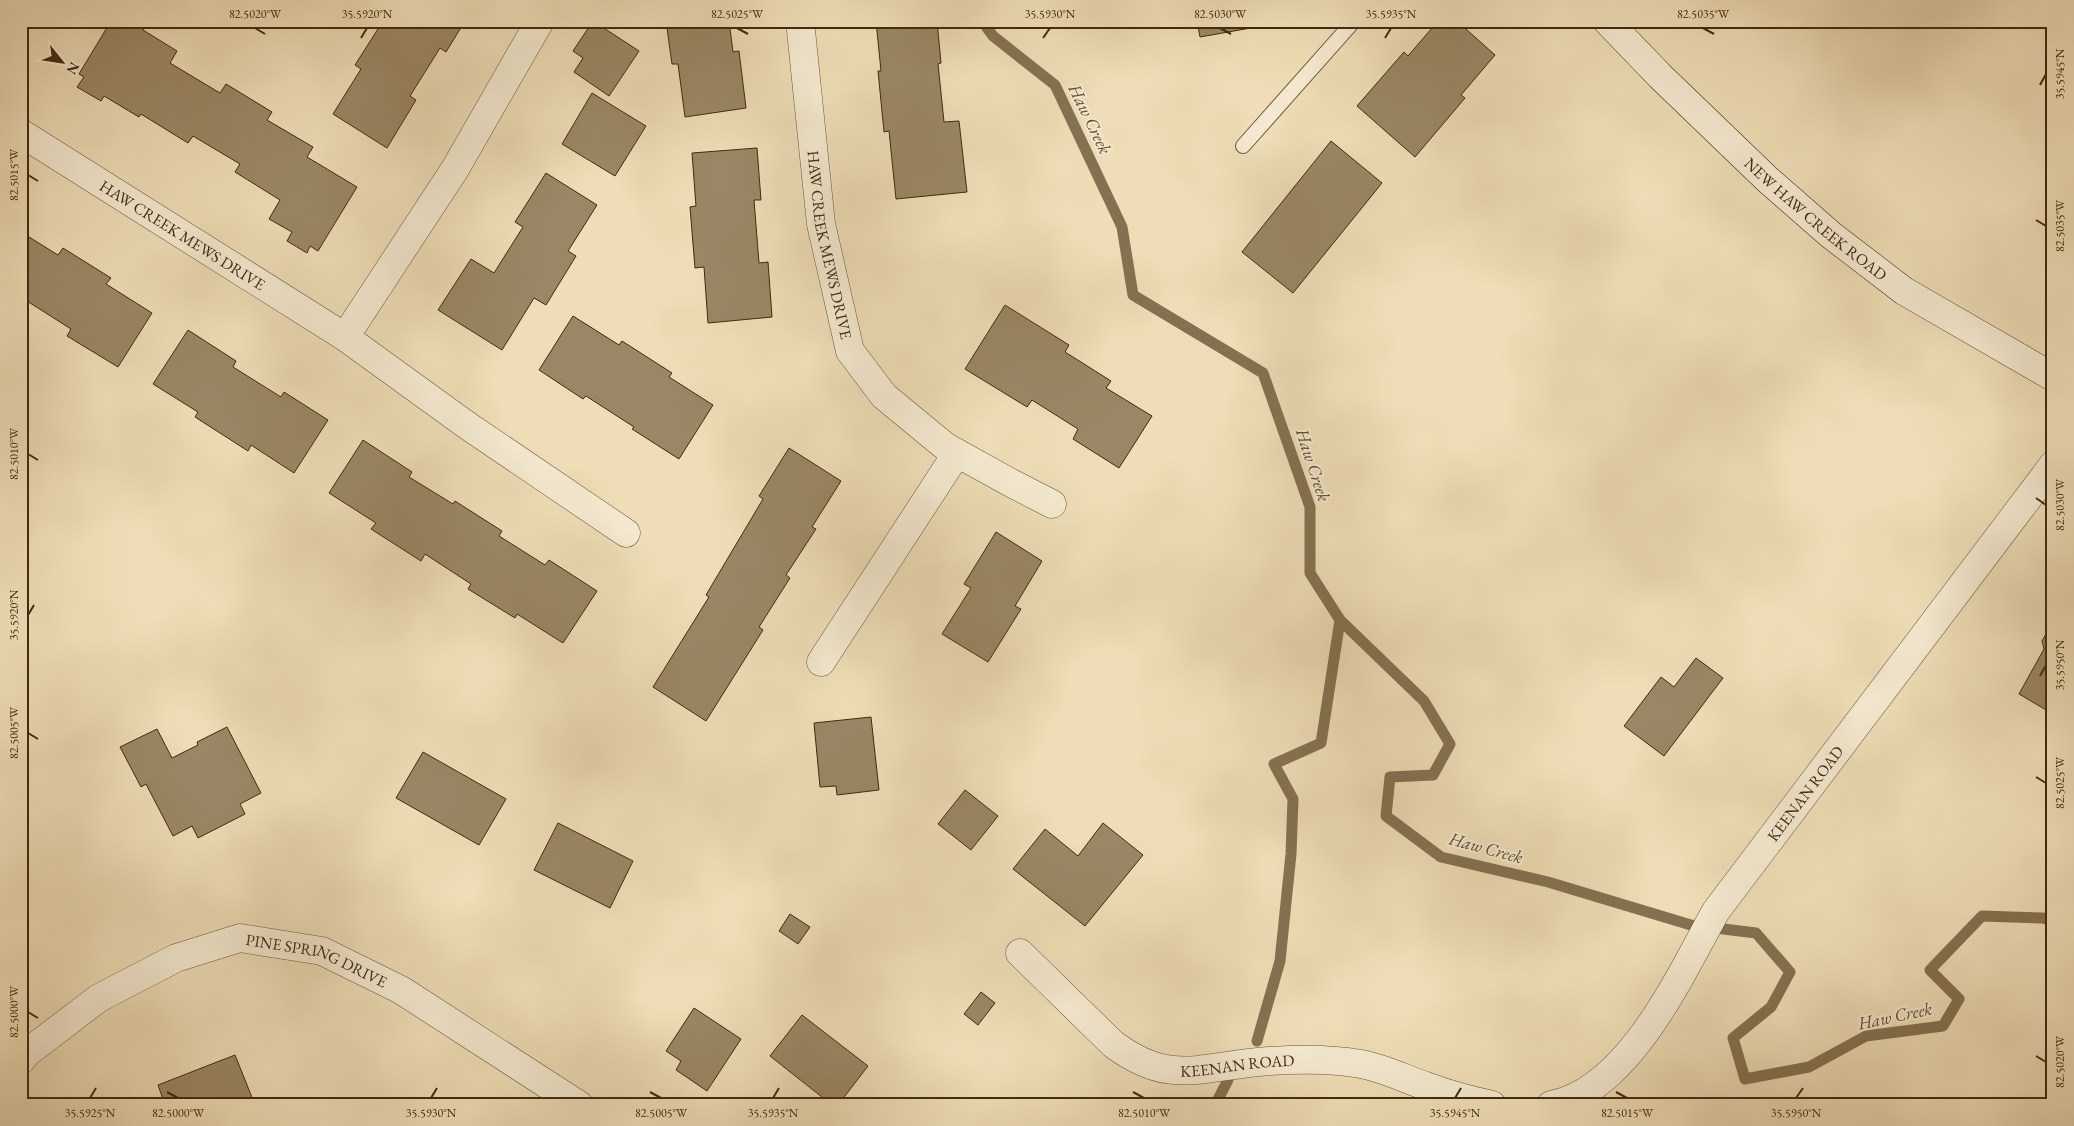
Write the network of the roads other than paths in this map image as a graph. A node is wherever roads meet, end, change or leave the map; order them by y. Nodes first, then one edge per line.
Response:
1 (540, 21) edge
2 (800, 21) edge
3 (1354, 21) edge
4 (1607, 21) edge
5 (21, 133) edge
6 (1243, 146) dead end
7 (345, 337) junction
8 (2053, 377) edge
9 (957, 453) junction
10 (2053, 465) edge
11 (1052, 504) dead end
12 (626, 533) dead end
13 (821, 662) dead end
14 (1020, 954) dead end
15 (21, 1060) edge
16 (579, 1105) edge
17 (1492, 1105) edge
18 (1551, 1105) edge

1 - 7 street
2 - 9 street, HAW CREEK MEWS DRIVE
3 - 6 lane
4 - 8 street, NEW HAW CREEK ROAD
5 - 7 street, HAW CREEK MEWS DRIVE
7 - 12 street, HAW CREEK MEWS DRIVE
9 - 11 street, HAW CREEK MEWS DRIVE
9 - 13 street
10 - 18 street, KEENAN ROAD
14 - 17 street, KEENAN ROAD
15 - 16 street, PINE SPRING DRIVE

